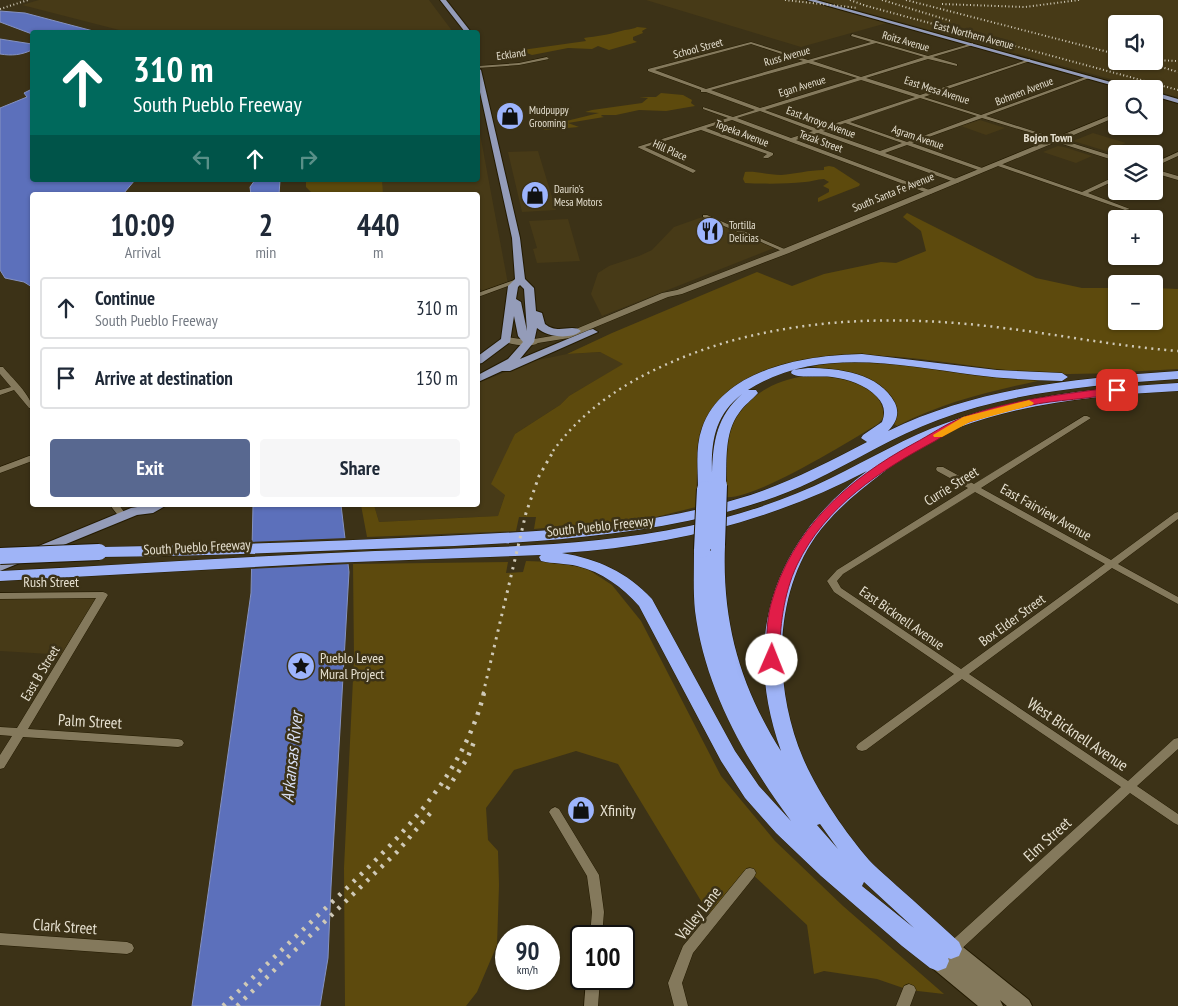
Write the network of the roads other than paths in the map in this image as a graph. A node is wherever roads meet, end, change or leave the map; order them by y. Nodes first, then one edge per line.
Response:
1 (443, 0) edge
2 (810, 0) edge
3 (466, 30) edge
4 (852, 35) dead end
5 (876, 42) junction
6 (751, 43) joint
7 (971, 44) junction
8 (928, 57) junction
9 (547, 58) dead end
10 (1028, 60) junction
11 (807, 61) junction
12 (955, 65) dead end
13 (480, 69) edge
14 (650, 70) joint
15 (1090, 77) junction
16 (480, 78) edge
17 (861, 78) junction
18 (1108, 82) edge
19 (703, 91) junction
20 (919, 96) junction
21 (1163, 98) edge
22 (1178, 101) edge
23 (705, 108) dead end
24 (759, 110) junction
25 (983, 116) junction
26 (732, 118) junction
27 (1108, 118) edge
28 (846, 122) junction
29 (701, 128) junction
30 (818, 131) junction
31 (792, 140) junction
32 (1056, 140) junction
33 (908, 144) junction
34 (640, 147) joint
35 (880, 153) junction
36 (1178, 154) edge
37 (1108, 156) edge
38 (766, 157) dead end
39 (1163, 161) edge
40 (997, 164) junction
41 (983, 170) junction
42 (693, 171) dead end
43 (1163, 174) edge
44 (1178, 178) edge
45 (958, 181) junction
46 (1108, 182) edge
47 (930, 192) junction
48 (1082, 194) junction
49 (1127, 210) dead end
50 (706, 216) dead end
51 (786, 251) junction
52 (520, 280) junction
53 (679, 292) junction
54 (480, 293) edge
55 (513, 295) junction
56 (531, 313) junction
57 (576, 331) junction
58 (592, 332) junction
59 (506, 340) junction
60 (529, 342) junction
61 (480, 360) edge
62 (0, 369) edge
63 (480, 378) edge
64 (480, 378) edge
65 (1177, 379) edge
66 (18, 387) junction
67 (0, 393) edge
68 (30, 403) edge
69 (1087, 418) dead end
70 (967, 420) junction
71 (30, 459) edge
72 (940, 469) dead end
73 (0, 470) edge
74 (712, 487) junction
75 (788, 487) junction
76 (974, 488) junction
77 (115, 507) edge
78 (157, 507) edge
79 (138, 508) edge
80 (1178, 515) edge
81 (122, 516) junction
82 (710, 547) junction
83 (377, 550) junction
84 (424, 554) junction
85 (0, 556) edge
86 (209, 557) junction
87 (1111, 564) junction
88 (0, 567) edge
89 (0, 576) edge
90 (832, 581) joint
91 (103, 595) joint
92 (0, 596) edge
93 (1178, 601) edge
94 (960, 675) junction
95 (0, 732) edge
96 (20, 733) junction
97 (178, 742) dead end
98 (1178, 742) edge
99 (862, 747) dead end
100 (0, 765) edge
101 (1129, 788) junction
102 (555, 812) dead end
103 (1178, 820) edge
104 (865, 871) junction
105 (750, 873) dead end
106 (597, 925) edge
107 (0, 939) edge
108 (910, 939) junction
109 (127, 948) dead end
110 (945, 955) junction
111 (592, 990) edge
112 (909, 990) dead end
113 (591, 1006) edge
114 (681, 1006) edge
115 (903, 1006) edge
116 (993, 1006) edge
117 (1022, 1006) edge

1 - 3 main road
2 - 7 main road, East Northern Avenue
4 - 5 street, Roitz Avenue
5 - 8 street, Roitz Avenue
5 - 11 street, Russ Avenue
6 - 11 street, East Mesa Avenue
6 - 14 street, School Street
7 - 8 street, Egan Avenue
7 - 10 main road, East Northern Avenue
8 - 12 street, Roitz Avenue
8 - 17 street, Egan Avenue
9 - 13 street, Eckland
10 - 15 main road, East Northern Avenue
10 - 20 street
11 - 17 street, East Mesa Avenue
11 - 19 street, Russ Avenue
14 - 19 street, East Arroyo Avenue
15 - 18 main road, East Northern Avenue
15 - 25 street, Bohmen Avenue
16 - 52 main road
17 - 20 street, East Mesa Avenue
17 - 24 street, Egan Avenue
19 - 24 street, East Arroyo Avenue
20 - 25 street, East Mesa Avenue
20 - 28 street
21 - 22 main road
23 - 26 street, Tezak Street
24 - 26 street, Egan Avenue
24 - 30 street, East Arroyo Avenue
25 - 32 street, East Mesa Avenue
25 - 33 street, Bohmen Avenue
26 - 29 street, Egan Avenue
26 - 31 street, Tezak Street
27 - 32 street, South Santa Fe Avenue
28 - 30 street
28 - 33 street, Agram Avenue
29 - 34 street, Egan Avenue
29 - 38 street, Topeka Avenue
30 - 31 street
30 - 35 street, East Arroyo Avenue
31 - 47 street, Tezak Street
32 - 37 street, East Mesa Avenue
32 - 40 street, South Santa Fe Avenue
33 - 35 street, Bohmen Avenue
33 - 41 street, Agram Avenue
34 - 42 street, Hill Place
35 - 45 street, East Arroyo Avenue
36 - 39 street
40 - 41 street, South Santa Fe Avenue
40 - 48 street
41 - 45 street, South Santa Fe Avenue
43 - 44 street
45 - 47 street, South Santa Fe Avenue
46 - 48 street
47 - 51 street, South Santa Fe Avenue
48 - 49 street
50 - 51 street
51 - 53 street, South Santa Fe Avenue
52 - 54 street
52 - 55 main road
52 - 56 main road
53 - 57 street, South Santa Fe Avenue
53 - 58 street, South Santa Fe Avenue
55 - 59 main road
55 - 60 main road
56 - 57 main road
56 - 60 main road
57 - 60 street, South Santa Fe Avenue
58 - 60 street, South Santa Fe Avenue
58 - 63 main road
59 - 60 street, South Santa Fe Avenue
59 - 61 main road
60 - 64 main road
62 - 66 street
65 - 70 highway, South Pueblo Freeway
65 - 74 highway
65 - 75 highway, South Pueblo Freeway
66 - 67 street
66 - 68 street
69 - 76 street, Currie Street
70 - 84 highway, South Pueblo Freeway
70 - 104 highway
71 - 73 street
72 - 76 street, East Fairview Avenue
74 - 75 highway
74 - 82 highway, bridge
75 - 83 highway, South Pueblo Freeway
76 - 87 street, East Fairview Avenue
76 - 90 street, Currie Street
77 - 81 street
78 - 79 main road
79 - 81 main road
80 - 87 street, Box Elder Street
81 - 88 main road
82 - 104 highway
82 - 108 highway
83 - 84 highway, South Pueblo Freeway
83 - 86 highway, South Pueblo Freeway
84 - 108 highway
85 - 86 highway, South Pueblo Freeway, bridge
86 - 89 highway, South Pueblo Freeway
87 - 93 street, East Fairview Avenue
87 - 94 street, Box Elder Street
90 - 94 street, East Bicknell Avenue
91 - 92 street, Rush Street
91 - 96 street, East B Street
94 - 99 street, Box Elder Street
94 - 101 street, West Bicknell Avenue
95 - 96 street, Palm Street
96 - 97 street, Palm Street
96 - 100 street, East B Street
98 - 101 street, Elm Street
101 - 103 street, West Bicknell Avenue
101 - 110 street, Elm Street
102 - 106 street
104 - 110 highway
105 - 114 street, Valley Lane
107 - 109 street, Clark Street
108 - 110 highway
110 - 116 main road
110 - 117 main road
111 - 113 street
112 - 115 street

